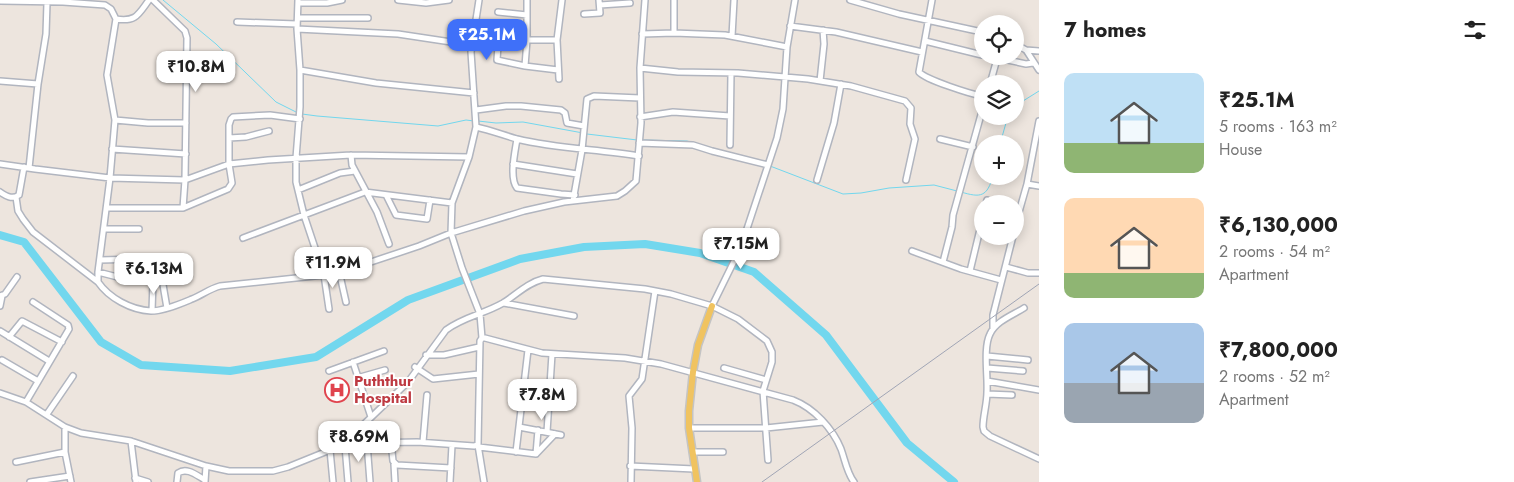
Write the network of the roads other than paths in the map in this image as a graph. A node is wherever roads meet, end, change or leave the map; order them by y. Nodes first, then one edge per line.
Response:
1 (151, 0) edge
2 (342, 0) edge
3 (398, 0) edge
4 (449, 0) edge
5 (479, 0) edge
6 (527, 0) edge
7 (562, 0) edge
8 (645, 0) edge
9 (674, 0) edge
10 (734, 0) edge
11 (795, 0) edge
12 (850, 0) edge
13 (0, 1) edge
14 (63, 1) edge
15 (298, 1) edge
16 (932, 2) edge
17 (47, 3) junction
18 (599, 3) edge
19 (630, 3) dead end
20 (498, 12) dead end
21 (584, 14) dead end
22 (527, 15) junction
23 (298, 18) junction
24 (368, 18) dead end
25 (116, 19) junction
26 (929, 20) junction
27 (237, 22) dead end
28 (790, 26) junction
29 (297, 27) junction
30 (527, 30) junction
31 (823, 30) junction
32 (974, 30) edge
33 (473, 32) junction
34 (674, 33) junction
35 (642, 34) junction
36 (498, 35) junction
37 (732, 36) junction
38 (527, 40) junction
39 (557, 40) junction
40 (925, 41) junction
41 (471, 45) junction
42 (787, 47) junction
43 (1026, 50) joint
44 (1039, 51) edge
45 (922, 52) junction
46 (974, 53) edge
47 (1033, 63) junction
48 (1024, 64) edge
49 (525, 66) junction
50 (640, 68) junction
51 (300, 70) junction
52 (558, 70) junction
53 (1039, 70) edge
54 (731, 73) junction
55 (785, 78) junction
56 (559, 79) dead end
57 (0, 81) edge
58 (820, 81) junction
59 (38, 84) junction
60 (841, 84) junction
61 (474, 93) junction
62 (974, 94) edge
63 (640, 98) junction
64 (476, 111) junction
65 (730, 116) junction
66 (640, 117) junction
67 (300, 118) junction
68 (115, 120) junction
69 (1039, 121) edge
70 (186, 123) junction
71 (476, 125) junction
72 (978, 125) edge
73 (584, 127) junction
74 (269, 131) dead end
75 (229, 138) junction
76 (517, 139) junction
77 (940, 139) dead end
78 (639, 144) junction
79 (730, 144) dead end
80 (973, 147) junction
81 (112, 149) junction
82 (582, 150) junction
83 (186, 154) junction
84 (350, 155) junction
85 (639, 156) junction
86 (469, 157) junction
87 (296, 158) junction
88 (1031, 160) junction
89 (1039, 162) edge
90 (0, 164) edge
91 (229, 164) junction
92 (513, 164) junction
93 (27, 168) junction
94 (767, 168) junction
95 (355, 172) junction
96 (577, 174) junction
97 (110, 178) junction
98 (185, 180) junction
99 (817, 180) dead end
100 (906, 180) dead end
101 (1027, 184) junction
102 (1039, 186) edge
103 (298, 190) junction
104 (0, 192) edge
105 (365, 192) junction
106 (386, 195) junction
107 (1024, 195) edge
108 (16, 197) junction
109 (574, 198) junction
110 (430, 200) junction
111 (452, 203) junction
112 (107, 208) junction
113 (183, 208) junction
114 (304, 215) junction
115 (139, 228) dead end
116 (104, 230) junction
117 (451, 232) junction
118 (243, 238) dead end
119 (389, 244) dead end
120 (976, 245) edge
121 (1011, 245) edge
122 (912, 251) dead end
123 (139, 259) dead end
124 (100, 260) junction
125 (942, 262) junction
126 (149, 265) dead end
127 (1006, 267) junction
128 (339, 271) junction
129 (970, 271) junction
130 (98, 272) junction
131 (1039, 273) edge
132 (324, 275) junction
133 (17, 277) dead end
134 (162, 279) dead end
135 (129, 280) dead end
136 (1001, 280) junction
137 (98, 282) junction
138 (655, 291) junction
139 (1, 296) edge
140 (33, 302) dead end
141 (346, 302) dead end
142 (504, 303) junction
143 (0, 306) edge
144 (712, 306) junction
145 (167, 308) junction
146 (1024, 308) dead end
147 (329, 309) dead end
148 (152, 311) junction
149 (480, 314) junction
150 (574, 316) dead end
151 (993, 330) junction
152 (0, 331) edge
153 (9, 337) junction
154 (482, 338) junction
155 (62, 342) junction
156 (479, 347) junction
157 (528, 350) junction
158 (384, 351) dead end
159 (552, 354) junction
160 (426, 355) junction
161 (987, 356) junction
162 (2, 360) dead end
163 (1028, 360) dead end
164 (645, 361) junction
165 (49, 362) junction
166 (353, 362) junction
167 (416, 368) junction
168 (724, 368) dead end
169 (987, 368) junction
170 (329, 370) dead end
171 (385, 370) dead end
172 (1023, 371) dead end
173 (693, 372) junction
174 (479, 374) junction
175 (73, 376) dead end
176 (358, 378) junction
177 (38, 380) junction
178 (766, 380) junction
179 (988, 381) junction
180 (1039, 390) edge
181 (763, 391) junction
182 (0, 393) edge
183 (987, 394) junction
184 (427, 395) dead end
185 (1012, 395) dead end
186 (26, 402) junction
187 (47, 414) junction
188 (371, 418) junction
189 (823, 422) junction
190 (65, 427) junction
191 (520, 427) junction
192 (689, 428) junction
193 (766, 428) junction
194 (538, 430) junction
195 (547, 432) junction
196 (131, 441) junction
197 (391, 442) junction
198 (423, 442) junction
199 (367, 443) junction
200 (452, 445) junction
201 (478, 446) junction
202 (343, 447) junction
203 (330, 450) junction
204 (66, 452) junction
205 (516, 452) junction
206 (694, 452) junction
207 (722, 452) dead end
208 (536, 454) junction
209 (1039, 459) edge
210 (768, 460) dead end
211 (16, 462) dead end
212 (394, 464) junction
213 (206, 466) junction
214 (630, 466) junction
215 (451, 468) junction
216 (694, 469) junction
217 (70, 479) edge
218 (136, 480) edge
219 (205, 481) edge
220 (30, 482) edge
221 (148, 482) edge
222 (177, 482) edge
223 (333, 482) edge
224 (348, 482) edge
225 (370, 482) edge
226 (395, 482) edge
227 (450, 482) edge
228 (484, 482) edge
229 (631, 482) edge
230 (697, 482) edge
231 (854, 482) edge

1 - 25 street
1 - 70 street
2 - 15 street
3 - 4 street
5 - 33 street
6 - 22 street
7 - 39 street
8 - 35 street
9 - 34 street
10 - 37 street
11 - 28 street
12 - 26 street
13 - 17 street
14 - 17 street
14 - 25 street
15 - 23 street
16 - 26 street
17 - 59 street
18 - 19 street
18 - 21 street
20 - 22 street
22 - 30 street
23 - 24 street
23 - 29 street
25 - 68 street
26 - 32 street
26 - 40 street
27 - 29 street
28 - 31 street
28 - 42 street
29 - 41 street
29 - 51 street
30 - 36 street
30 - 38 street
31 - 45 street
31 - 58 street
33 - 36 street
33 - 41 street
34 - 35 street
34 - 37 street
35 - 50 street
36 - 49 street
37 - 42 street
38 - 39 street
38 - 49 street
39 - 52 street
40 - 45 street
40 - 46 street
41 - 61 street
42 - 55 street
43 - 44 street
43 - 47 street
45 - 62 street
47 - 48 street
47 - 53 street
49 - 52 street
50 - 54 street
50 - 63 street
51 - 61 street
51 - 67 street
52 - 56 street
54 - 55 street
54 - 65 street
55 - 58 street
55 - 94 street
57 - 59 street
58 - 60 street
59 - 93 street
60 - 99 street
60 - 100 street
61 - 64 street
63 - 66 street
63 - 73 street
64 - 71 street
64 - 73 street
65 - 66 street
65 - 79 street
66 - 78 street
67 - 75 street
67 - 87 street
68 - 70 street
68 - 81 street
69 - 88 street
70 - 83 street
71 - 76 street
71 - 86 street
72 - 80 street
73 - 82 street
74 - 75 street
75 - 91 street
76 - 82 street
76 - 92 street
77 - 80 street
78 - 85 street
78 - 94 street
80 - 125 street
81 - 83 street
81 - 97 street
82 - 85 street
82 - 96 street
83 - 98 street
84 - 86 street
84 - 87 street
84 - 95 street
85 - 109 street
86 - 111 street
87 - 91 street
87 - 103 street
88 - 89 street
88 - 101 street
90 - 93 street
91 - 98 street
91 - 113 street
92 - 96 street
92 - 109 street
93 - 97 street
93 - 108 street
94 - 144 street
95 - 103 street
95 - 105 street
96 - 109 street
97 - 98 street
97 - 112 street
98 - 113 street
101 - 102 street
101 - 107 street
103 - 114 street
104 - 108 street
105 - 106 street
105 - 114 street
105 - 119 street
106 - 110 street
106 - 110 street
108 - 137 street
109 - 117 street
110 - 111 street
111 - 117 street
112 - 113 street
112 - 116 street
114 - 118 street
114 - 132 street
115 - 116 street
116 - 124 street
117 - 128 street
117 - 149 street
120 - 129 street
121 - 127 street
122 - 125 street
123 - 124 street
124 - 130 street
125 - 129 street
126 - 148 street
127 - 131 street
127 - 136 street
128 - 132 street
128 - 141 street
129 - 136 street
130 - 135 street
130 - 137 street
132 - 145 street
132 - 147 street
133 - 139 street
134 - 145 street
136 - 151 street
137 - 148 street
138 - 142 street
138 - 144 street
138 - 164 street
139 - 143 street
140 - 155 street
142 - 149 street
142 - 150 street
144 - 173 main road
144 - 178 street
145 - 148 street
146 - 151 street
149 - 154 street
149 - 160 street
151 - 161 street
152 - 153 street
153 - 155 street
153 - 165 street
154 - 156 street
154 - 157 street
155 - 165 street
156 - 160 street
156 - 174 street
157 - 159 street
157 - 191 street
158 - 166 street
159 - 164 street
159 - 195 street
160 - 167 street
161 - 163 street
161 - 169 street
162 - 177 street
164 - 173 street
164 - 214 street
165 - 177 street
166 - 170 street
166 - 176 street
167 - 174 street
167 - 188 street
168 - 178 street
169 - 172 street
169 - 179 street
171 - 176 street
173 - 181 street
173 - 192 main road
174 - 201 street
175 - 187 street
176 - 188 street
177 - 186 street
178 - 181 street
179 - 180 street
179 - 183 street
181 - 189 street
181 - 193 street
182 - 186 street
183 - 185 street
183 - 209 street
184 - 198 street
186 - 187 street
187 - 190 street
188 - 202 street
189 - 193 street
189 - 231 street
190 - 196 street
190 - 204 street
191 - 194 street
191 - 205 street
192 - 193 street
192 - 206 main road
193 - 210 street
194 - 195 street
194 - 208 street
195 - 208 street
196 - 213 street
196 - 218 street
197 - 198 street
197 - 199 street
197 - 212 street
198 - 200 street
199 - 202 street
199 - 225 street
200 - 201 street
200 - 215 street
201 - 205 street
201 - 228 street
202 - 203 street
202 - 224 street
203 - 213 street
203 - 223 street
204 - 211 street
204 - 217 street
205 - 208 street
206 - 207 street
206 - 216 main road
212 - 215 street
212 - 226 street
213 - 219 street
214 - 216 street
214 - 229 street
215 - 227 street
216 - 230 main road
217 - 220 street
218 - 221 street
219 - 222 street

